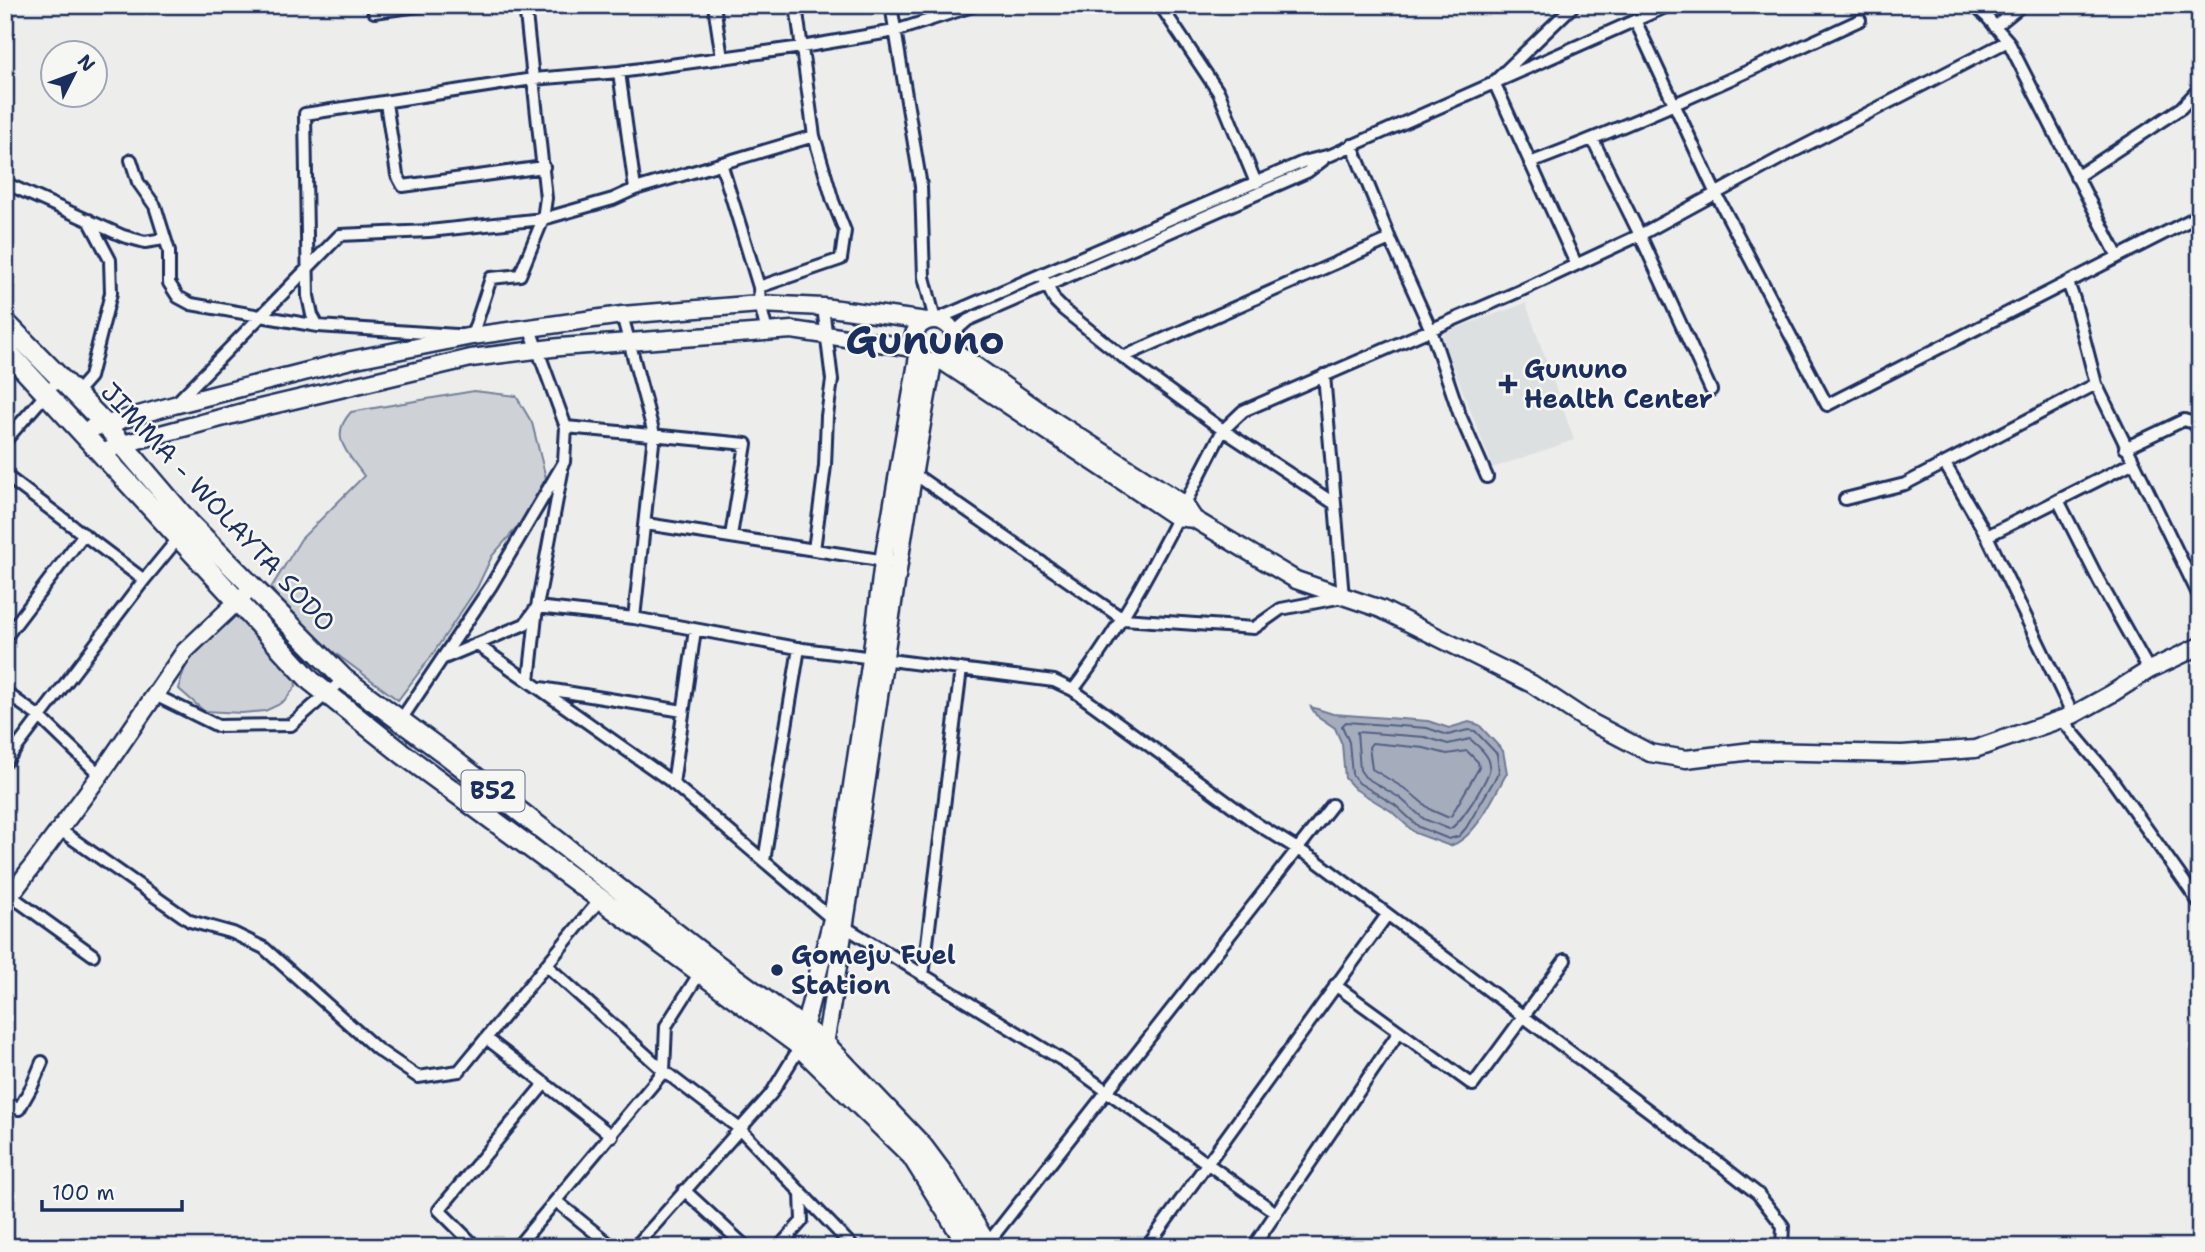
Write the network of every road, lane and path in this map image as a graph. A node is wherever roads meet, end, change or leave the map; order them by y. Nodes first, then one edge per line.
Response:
1 (426, 5) edge
2 (525, 5) edge
3 (715, 5) edge
4 (796, 5) edge
5 (891, 5) edge
6 (976, 5) edge
7 (1160, 5) edge
8 (1574, 5) edge
9 (1670, 5) edge
10 (1973, 5) edge
11 (2022, 5) edge
12 (374, 12) dead end
13 (1635, 20) junction
14 (1860, 20) dead end
15 (1995, 27) junction
16 (895, 32) junction
17 (2008, 41) junction
18 (802, 47) junction
19 (722, 58) junction
20 (619, 72) junction
21 (533, 79) junction
22 (1494, 82) junction
23 (2199, 89) edge
24 (386, 103) junction
25 (1674, 105) junction
26 (814, 136) junction
27 (1593, 140) junction
28 (1352, 145) junction
29 (1331, 155) junction
30 (131, 160) dead end
31 (721, 163) junction
32 (1530, 163) junction
33 (544, 167) junction
34 (2076, 177) junction
35 (5, 183) edge
36 (1256, 183) junction
37 (635, 189) junction
38 (1716, 194) junction
39 (2200, 215) edge
40 (543, 219) junction
41 (89, 220) junction
42 (1640, 235) junction
43 (164, 239) junction
44 (1390, 239) junction
45 (2117, 256) junction
46 (1576, 264) junction
47 (307, 268) junction
48 (1043, 275) junction
49 (2068, 283) junction
50 (1047, 286) junction
51 (760, 295) junction
52 (823, 307) junction
53 (621, 315) junction
54 (261, 316) junction
55 (931, 320) junction
56 (5, 322) edge
57 (318, 326) junction
58 (530, 329) junction
59 (1431, 330) junction
60 (767, 332) junction
61 (827, 335) junction
62 (472, 336) junction
63 (628, 343) junction
64 (5, 349) edge
65 (537, 350) junction
66 (916, 352) junction
67 (945, 352) junction
68 (1123, 356) junction
69 (1324, 375) junction
70 (2095, 384) junction
71 (53, 385) junction
72 (1711, 390) dead end
73 (76, 393) junction
74 (174, 405) junction
75 (105, 424) junction
76 (566, 427) junction
77 (1223, 430) junction
78 (82, 431) junction
79 (2200, 433) edge
80 (654, 434) junction
81 (5, 442) edge
82 (123, 444) junction
83 (2125, 448) junction
84 (102, 453) junction
85 (564, 462) junction
86 (2132, 463) junction
87 (1945, 464) junction
88 (913, 473) junction
89 (5, 475) edge
90 (1487, 477) dead end
91 (1845, 499) dead end
92 (2058, 499) junction
93 (1335, 504) junction
94 (1180, 510) junction
95 (646, 524) junction
96 (184, 531) junction
97 (84, 534) junction
98 (731, 536) junction
99 (1987, 536) junction
100 (814, 550) junction
101 (891, 562) junction
102 (144, 580) junction
103 (244, 595) junction
104 (1343, 597) junction
105 (2200, 598) edge
106 (537, 607) junction
107 (634, 618) junction
108 (1123, 620) junction
109 (695, 630) junction
110 (5, 638) edge
111 (476, 644) junction
112 (2200, 646) edge
113 (799, 648) junction
114 (443, 658) junction
115 (878, 658) junction
116 (961, 668) junction
117 (2149, 670) junction
118 (344, 679) junction
119 (533, 684) junction
120 (1073, 690) junction
121 (5, 692) edge
122 (327, 694) junction
123 (155, 695) junction
124 (683, 711) junction
125 (2067, 717) junction
126 (41, 718) junction
127 (400, 721) junction
128 (5, 763) edge
129 (100, 775) junction
130 (673, 784) junction
131 (1332, 805) dead end
132 (60, 830) junction
133 (1297, 849) junction
134 (764, 861) junction
135 (606, 892) junction
136 (7, 897) edge
137 (2200, 904) edge
138 (1387, 915) junction
139 (839, 923) junction
140 (93, 955) dead end
141 (1565, 960) dead end
142 (546, 965) junction
143 (704, 966) junction
144 (923, 976) junction
145 (1335, 985) junction
146 (1525, 1017) junction
147 (1399, 1032) junction
148 (486, 1038) junction
149 (802, 1038) junction
150 (825, 1044) junction
151 (42, 1062) dead end
152 (821, 1068) junction
153 (664, 1071) junction
154 (545, 1083) junction
155 (1107, 1091) junction
156 (5, 1102) edge
157 (740, 1129) junction
158 (612, 1136) junction
159 (1208, 1163) junction
160 (684, 1190) junction
161 (802, 1192) junction
162 (556, 1201) junction
163 (1276, 1213) junction
164 (982, 1246) edge
165 (476, 1247) edge
166 (517, 1247) edge
167 (613, 1247) edge
168 (635, 1247) edge
169 (746, 1247) edge
170 (779, 1247) edge
171 (853, 1247) edge
172 (1147, 1247) edge
173 (1253, 1247) edge
174 (1782, 1247) edge

1 - 12 street
2 - 21 street
3 - 19 street
4 - 18 street
5 - 16 street
6 - 16 street
7 - 36 street
8 - 22 street
9 - 13 street
10 - 15 street
11 - 15 street
13 - 22 street
13 - 25 street
14 - 25 street
15 - 17 street
16 - 18 street
16 - 55 street
17 - 34 street
17 - 38 street
18 - 19 street
18 - 26 street
19 - 20 street
20 - 21 street
20 - 37 street
21 - 24 street
21 - 33 street
22 - 28 street
22 - 32 street
23 - 34 street
24 - 33 street
24 - 47 street
25 - 27 street
25 - 38 street
26 - 31 street
26 - 51 street
27 - 32 street
27 - 42 street
28 - 29 street
28 - 44 street
29 - 36 street
29 - 50 street
30 - 43 street
31 - 37 street
31 - 51 street
32 - 46 street
33 - 40 street
34 - 45 street
35 - 41 street
36 - 48 street
37 - 40 street
38 - 42 street
38 - 49 street
39 - 45 street
40 - 47 street
40 - 62 street
41 - 43 street
41 - 73 street
42 - 46 street
42 - 72 street
43 - 54 street
44 - 59 street
44 - 68 street
45 - 49 street
46 - 59 street
47 - 54 street
47 - 57 street
48 - 50 street
48 - 55 street
49 - 70 street
50 - 67 street
50 - 68 street
51 - 52 main road
51 - 53 main road
51 - 60 street
52 - 55 main road
52 - 61 street
53 - 58 main road
53 - 63 street
54 - 57 street
54 - 74 street
55 - 66 main road
55 - 67 main road
56 - 71 highway, JIMMA - WOLAYTA SODO / B52
57 - 62 street
58 - 62 main road
58 - 65 street
59 - 69 street
59 - 90 street
60 - 61 main road
60 - 63 main road
61 - 66 main road
61 - 100 street
62 - 74 main road
63 - 65 main road
63 - 80 street
64 - 71 highway, JIMMA - WOLAYTA SODO / B52
65 - 76 street
65 - 82 main road
66 - 67 main road
66 - 101 main road
67 - 88 main road
67 - 94 main road
68 - 77 street
69 - 77 street
69 - 93 street
70 - 83 street
70 - 87 street
71 - 73 highway, JIMMA - WOLAYTA SODO / B52
71 - 78 highway, JIMMA - WOLAYTA SODO / B52
71 - 81 street
73 - 75 highway, JIMMA - WOLAYTA SODO / B52
74 - 75 main road
75 - 78 main road
75 - 82 highway, JIMMA - WOLAYTA SODO / B52
76 - 80 street
76 - 85 street
77 - 93 street
77 - 94 street
78 - 84 highway, JIMMA - WOLAYTA SODO / B52
79 - 83 street
80 - 95 street
80 - 98 street
82 - 84 main road
82 - 96 highway, JIMMA - WOLAYTA SODO / B52
83 - 86 street
84 - 96 highway, JIMMA - WOLAYTA SODO / B52
85 - 106 street
85 - 114 street
86 - 92 street
86 - 105 street
87 - 91 street
87 - 99 street
88 - 101 main road
88 - 108 street
89 - 97 street
92 - 99 street
92 - 117 street
93 - 104 street
94 - 104 main road
94 - 108 street
95 - 98 street
95 - 107 street
96 - 102 street
96 - 103 highway, JIMMA - WOLAYTA SODO / B52
97 - 102 street
97 - 110 street
98 - 100 street
99 - 125 street
100 - 101 street
101 - 115 main road
102 - 126 street
103 - 118 highway, JIMMA - WOLAYTA SODO / B52
103 - 122 highway, JIMMA - WOLAYTA SODO / B52
103 - 123 main road
104 - 108 street
104 - 125 main road
106 - 107 street
106 - 111 street
106 - 119 street
107 - 109 street
108 - 120 street
109 - 113 street
109 - 124 street
111 - 114 street
111 - 119 street
112 - 117 main road
113 - 115 street
113 - 134 street
114 - 127 street
115 - 116 street
115 - 139 main road
116 - 120 street
116 - 144 street
117 - 125 main road
118 - 122 street
118 - 127 highway, JIMMA - WOLAYTA SODO / B52
119 - 124 street
119 - 130 street
120 - 133 street
121 - 126 street
122 - 123 street
122 - 135 highway, JIMMA - WOLAYTA SODO / B52
123 - 129 main road
124 - 130 street
125 - 137 street
126 - 128 street
126 - 129 street
127 - 135 highway, JIMMA - WOLAYTA SODO / B52
129 - 132 main road
130 - 134 street
131 - 133 street
132 - 136 main road
132 - 148 street
133 - 138 street
133 - 155 street
134 - 139 street
135 - 142 street
135 - 143 highway, JIMMA - WOLAYTA SODO / B52
136 - 140 street
138 - 145 street
138 - 146 street
139 - 144 street
139 - 149 main road
139 - 150 main road
141 - 146 street
142 - 148 street
142 - 153 street
143 - 149 highway, JIMMA - WOLAYTA SODO / B52
143 - 153 street
144 - 155 street
145 - 147 street
145 - 159 street
146 - 147 street
146 - 174 street
147 - 163 street
148 - 154 street
149 - 150 highway, JIMMA - WOLAYTA SODO / B52
149 - 152 highway, JIMMA - WOLAYTA SODO / B52
149 - 157 street
150 - 152 main road
150 - 164 highway, JIMMA - WOLAYTA SODO / B52
151 - 156 street
152 - 164 highway, JIMMA - WOLAYTA SODO / B52
153 - 157 street
153 - 158 street
154 - 158 street
154 - 165 street
155 - 159 street
155 - 164 street
157 - 160 street
157 - 161 street
158 - 162 street
159 - 163 street
159 - 172 street
160 - 168 street
160 - 169 street
161 - 170 street
161 - 171 street
162 - 166 street
162 - 167 street
163 - 173 street

